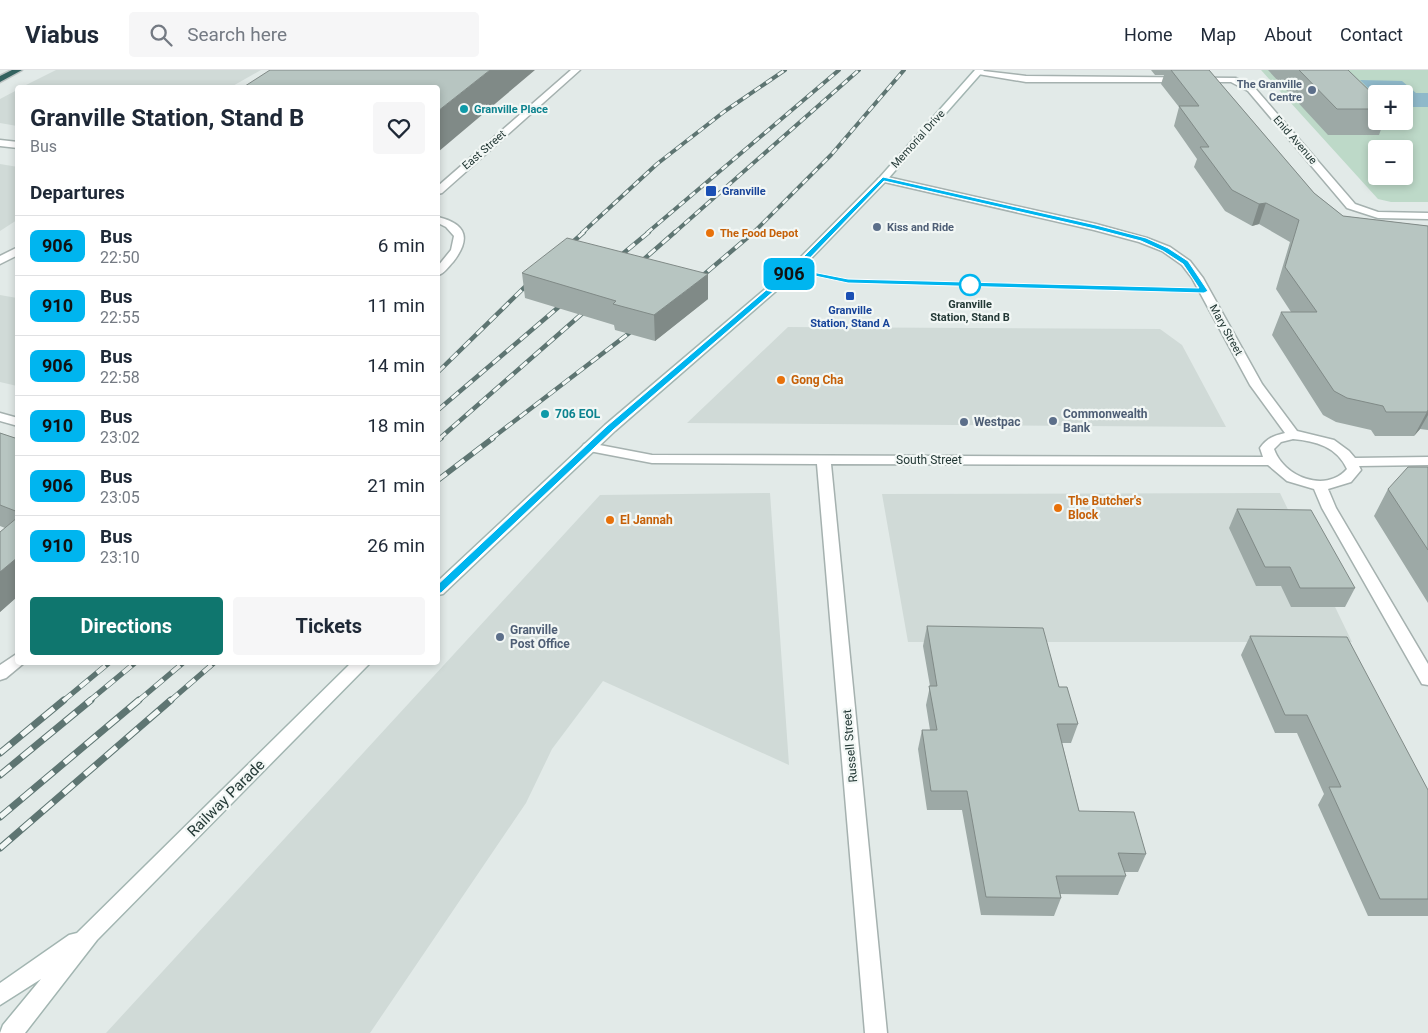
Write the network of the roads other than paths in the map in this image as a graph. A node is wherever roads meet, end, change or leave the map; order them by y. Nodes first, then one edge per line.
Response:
1 (18, 70) edge
2 (576, 70) edge
3 (979, 71) edge
4 (0, 79) edge
5 (0, 143) edge
6 (15, 146) edge
7 (883, 179) junction
8 (440, 189) edge
9 (1428, 216) edge
10 (440, 221) edge
11 (15, 252) edge
12 (0, 261) edge
13 (440, 270) edge
14 (0, 417) edge
15 (15, 421) edge
16 (1293, 435) junction
17 (588, 447) junction
18 (824, 460) junction
19 (1428, 461) edge
20 (1271, 462) junction
21 (1352, 462) junction
22 (1319, 485) junction
23 (440, 588) edge
24 (15, 662) edge
25 (359, 665) edge
26 (0, 674) edge
27 (1428, 679) edge
28 (90, 933) junction
29 (0, 995) edge
30 (11, 1033) edge
31 (876, 1033) edge

1 - 4 highway
2 - 8 street, East Street
3 - 7 street, Memorial Drive
3 - 9 street, Enid Avenue
5 - 6 street
7 - 16 street, Mary Street
7 - 17 street, Memorial Drive
10 - 13 street
11 - 12 street
14 - 15 street
16 - 20 street
16 - 21 street
17 - 18 street, South Street
17 - 23 street
18 - 20 street, South Street
18 - 31 street, Russell Street
19 - 21 street
20 - 22 street
21 - 22 street
22 - 27 street
24 - 26 street
25 - 28 street, Railway Parade
28 - 29 street, Railway Parade
28 - 30 street, Railway Parade

